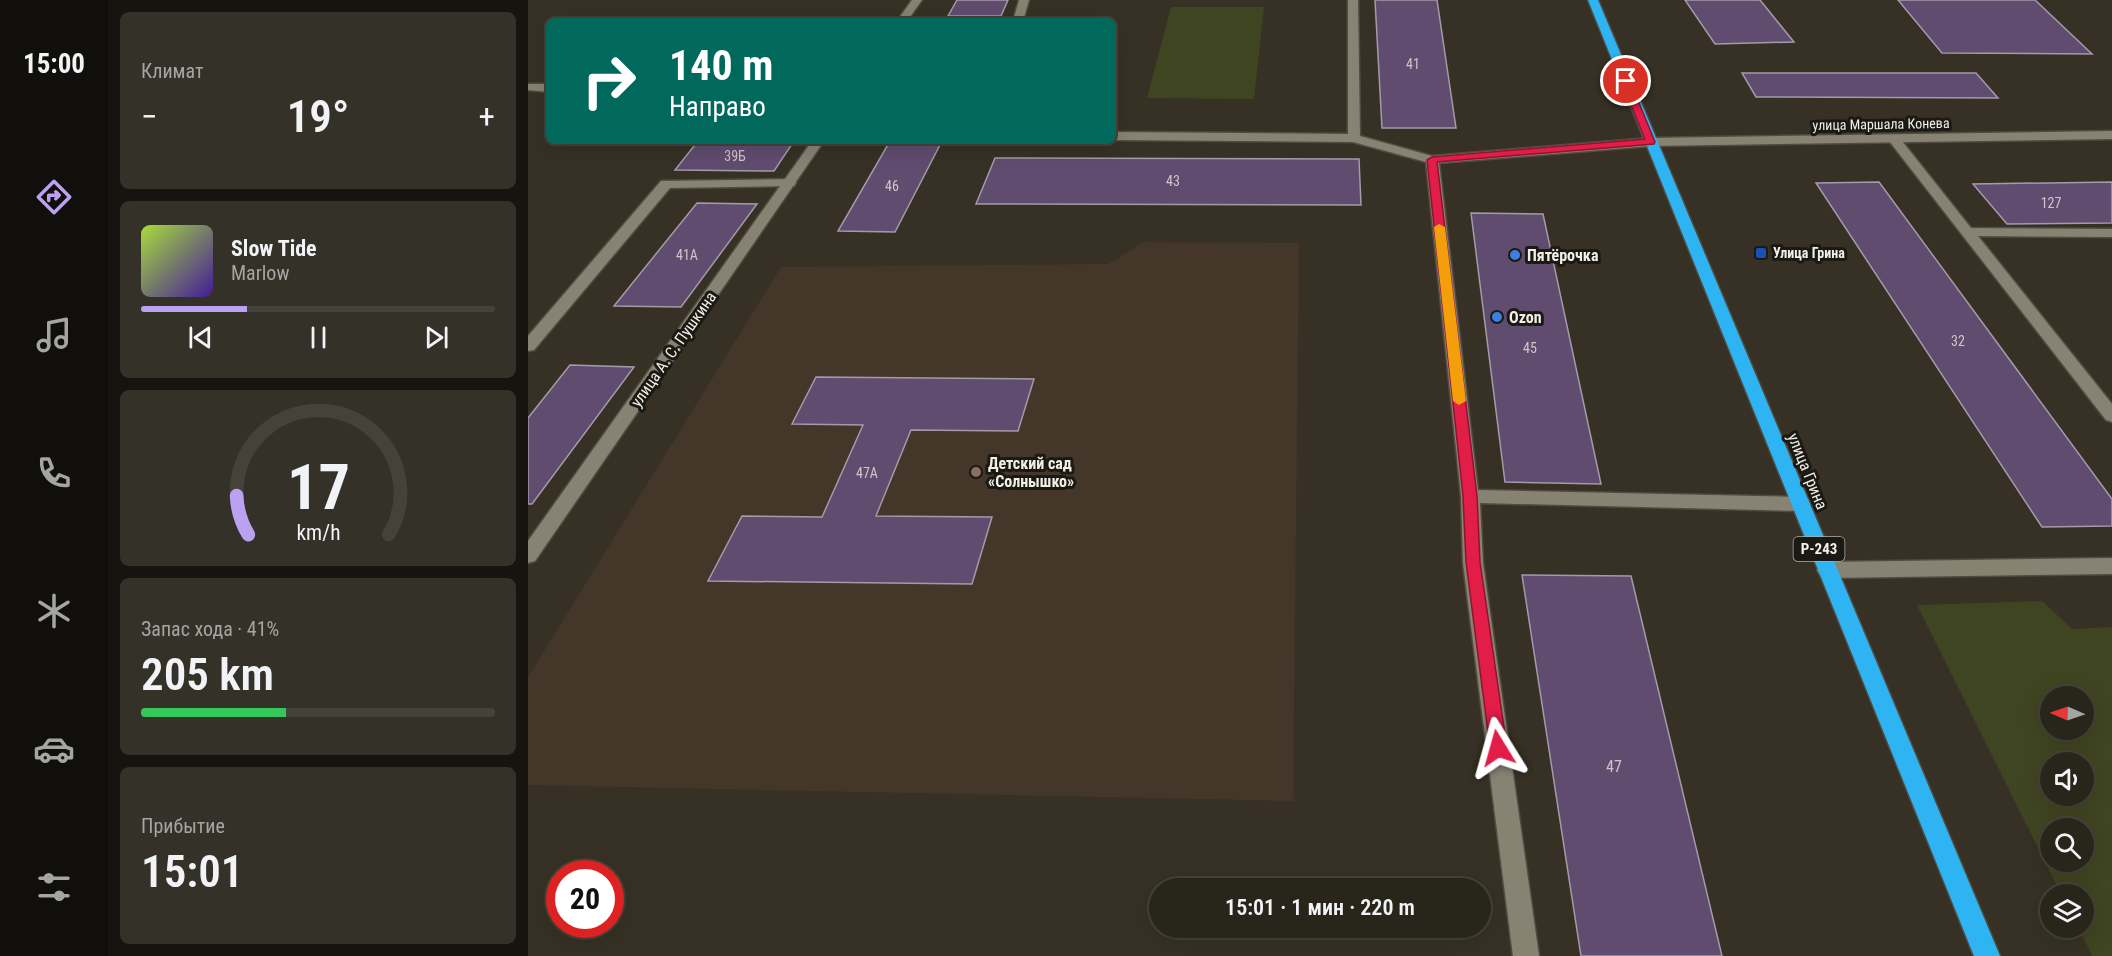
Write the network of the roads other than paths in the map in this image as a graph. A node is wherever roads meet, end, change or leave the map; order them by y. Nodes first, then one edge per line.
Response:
1 (917, 0) edge
2 (1024, 0) edge
3 (1353, 0) edge
4 (1593, 0) edge
5 (904, 18) edge
6 (1019, 18) edge
7 (530, 87) dead end
8 (546, 88) edge
9 (2112, 135) edge
10 (1116, 136) edge
11 (1354, 138) junction
12 (1894, 139) junction
13 (1650, 142) junction
14 (816, 144) edge
15 (1432, 160) junction
16 (789, 183) junction
17 (1969, 232) junction
18 (2112, 233) edge
19 (528, 326) edge
20 (545, 326) junction
21 (528, 346) edge
22 (2112, 416) edge
23 (1470, 496) junction
24 (1801, 504) junction
25 (528, 556) edge
26 (2112, 566) edge
27 (1827, 570) junction
28 (1526, 956) edge
29 (1987, 956) edge

1 - 5 street
2 - 6 street
3 - 11 street
4 - 13 highway, улица Грина / Р-243
7 - 8 street
9 - 12 street, улица Маршала Конева
10 - 11 street
11 - 15 street
12 - 13 street, улица Маршала Конева
12 - 17 street
13 - 15 street, улица Маршала Конева
13 - 24 highway, улица Грина / Р-243
14 - 16 street, улица А. С. Пушкина
15 - 23 street
16 - 20 street
16 - 25 street, улица А. С. Пушкина
17 - 18 street
17 - 22 street
19 - 20 street
20 - 21 street
23 - 24 street
23 - 28 street
24 - 27 highway, улица Грина / Р-243
26 - 27 street
27 - 29 highway, улица Грина / Р-243

